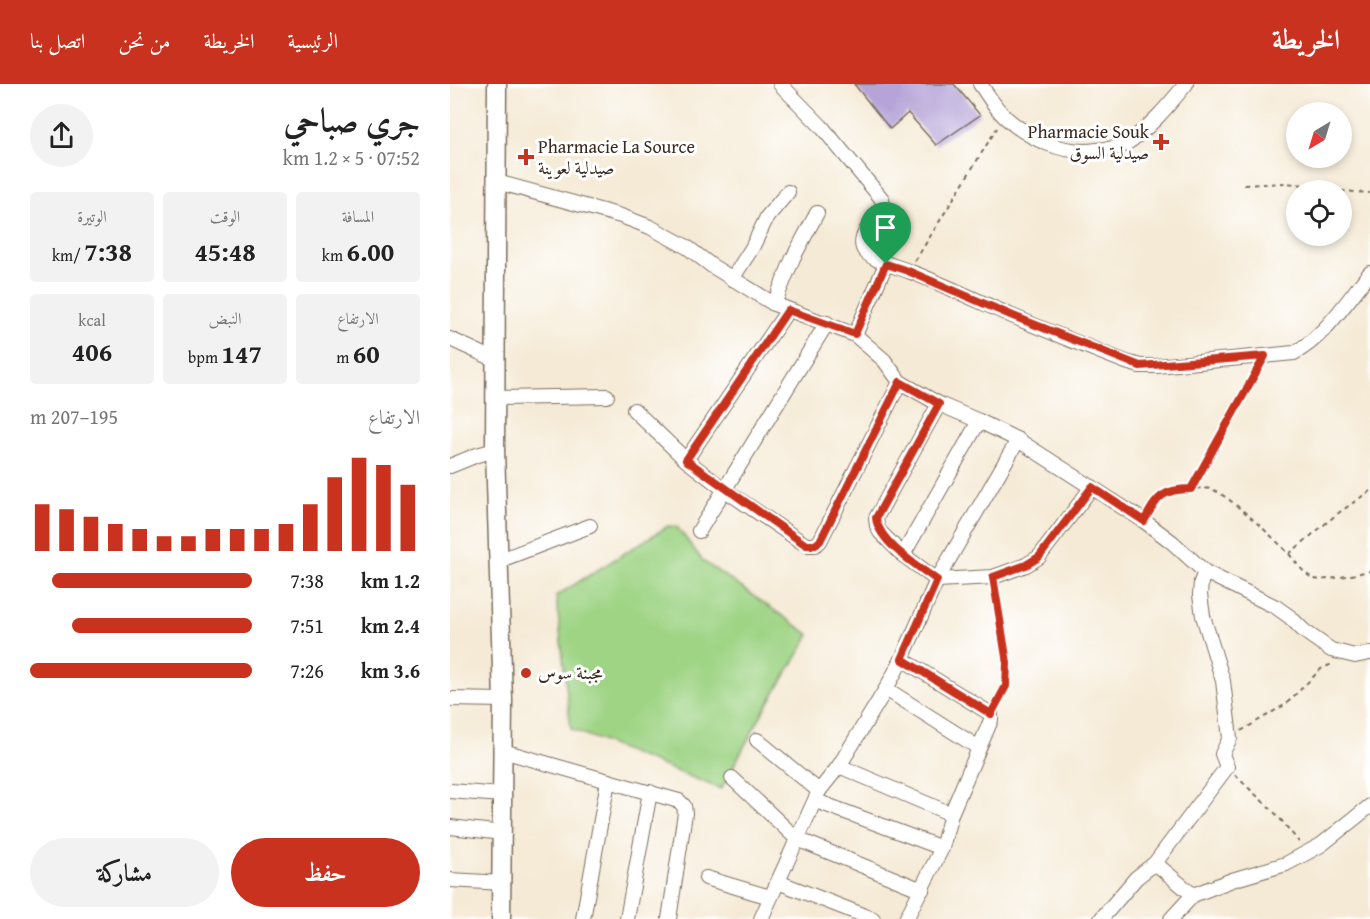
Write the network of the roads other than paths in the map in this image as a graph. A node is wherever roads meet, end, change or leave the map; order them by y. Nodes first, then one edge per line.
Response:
1 (497, 84) edge
2 (780, 84) edge
3 (980, 84) edge
4 (1186, 84) edge
5 (497, 182) junction
6 (788, 192) dead end
7 (818, 213) dead end
8 (886, 264) junction
9 (1370, 273) edge
10 (732, 279) junction
11 (774, 303) junction
12 (788, 310) junction
13 (827, 323) junction
14 (855, 334) junction
15 (450, 339) edge
16 (496, 360) junction
17 (900, 382) junction
18 (607, 396) dead end
19 (496, 398) junction
20 (939, 404) junction
21 (634, 410) dead end
22 (979, 421) junction
23 (1018, 440) junction
24 (495, 450) junction
25 (686, 460) junction
26 (452, 463) edge
27 (1092, 487) junction
28 (725, 490) junction
29 (590, 526) dead end
30 (699, 531) dead end
31 (903, 555) junction
32 (498, 561) junction
33 (1205, 572) junction
34 (937, 580) junction
35 (1370, 652) edge
36 (902, 659) junction
37 (886, 688) junction
38 (450, 699) edge
39 (503, 700) junction
40 (757, 740) dead end
41 (980, 748) junction
42 (503, 751) junction
43 (839, 766) junction
44 (732, 778) dead end
45 (608, 781) junction
46 (450, 791) edge
47 (650, 792) junction
48 (502, 795) junction
49 (818, 796) junction
50 (1370, 806) edge
51 (951, 814) junction
52 (450, 827) edge
53 (503, 833) junction
54 (797, 839) junction
55 (942, 848) junction
56 (1155, 863) junction
57 (706, 878) dead end
58 (450, 880) edge
59 (778, 882) junction
60 (503, 883) junction
61 (922, 890) junction
62 (1193, 895) junction
63 (770, 897) junction
64 (501, 919) edge
65 (583, 919) edge
66 (627, 919) edge
67 (669, 919) edge
68 (761, 919) edge
69 (873, 919) edge
70 (906, 919) edge
71 (1101, 919) edge
72 (1172, 919) edge

1 - 5 main road
2 - 8 street
3 - 4 street
5 - 10 street
5 - 16 main road
6 - 10 street
7 - 11 street
8 - 9 street
8 - 14 street
10 - 11 street
11 - 12 street
12 - 13 street
12 - 25 street
13 - 14 street
13 - 28 street
14 - 17 street
15 - 16 street
16 - 19 main road
17 - 20 street
17 - 28 street
18 - 19 street
19 - 24 main road
20 - 22 street
20 - 31 street
21 - 25 street
22 - 23 street
22 - 31 street
23 - 27 street
23 - 34 street
24 - 26 street
24 - 32 main road
25 - 28 street
27 - 33 street
27 - 34 street
28 - 30 street
29 - 32 street
31 - 34 street
32 - 39 main road
33 - 35 street
33 - 56 street
34 - 36 street
36 - 37 street
36 - 41 street
37 - 41 street
37 - 43 street
38 - 39 street
39 - 42 main road
40 - 49 street
41 - 51 street
42 - 45 street
42 - 48 main road
43 - 49 street
43 - 51 street
44 - 54 street
45 - 47 street
45 - 65 street
46 - 48 street
47 - 66 street
47 - 67 street
48 - 53 main road
49 - 54 street
49 - 55 street
50 - 62 street
51 - 55 street
52 - 53 street
53 - 60 main road
54 - 59 street
54 - 61 street
55 - 61 street
56 - 62 street
56 - 71 street
57 - 63 street
58 - 60 street
59 - 63 street
59 - 69 street
60 - 64 main road
61 - 70 street
62 - 72 street
63 - 68 street

